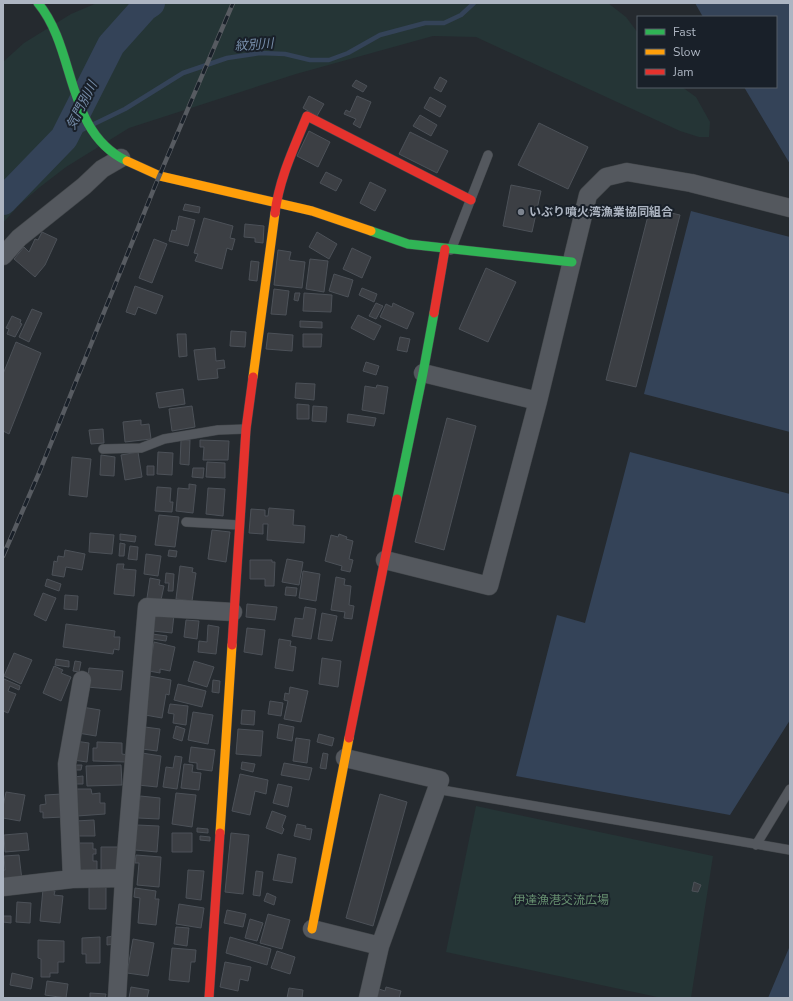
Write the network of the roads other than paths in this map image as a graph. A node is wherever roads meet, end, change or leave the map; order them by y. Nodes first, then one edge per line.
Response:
1 (40, 6) edge
2 (488, 155) dead end
3 (121, 158) junction
4 (471, 200) junction
5 (276, 204) junction
6 (790, 208) edge
7 (448, 250) junction
8 (3, 256) edge
9 (572, 262) junction
10 (423, 372) junction
11 (538, 401) junction
12 (246, 429) junction
13 (103, 450) dead end
14 (186, 522) dead end
15 (239, 525) junction
16 (385, 560) junction
17 (233, 612) junction
18 (82, 680) dead end
19 (345, 758) junction
20 (436, 789) junction
21 (790, 789) edge
22 (756, 844) junction
23 (790, 850) edge
24 (124, 878) junction
25 (72, 879) junction
26 (3, 887) edge
27 (312, 929) joint
28 (380, 946) junction
29 (117, 998) edge
30 (209, 998) edge
31 (368, 998) edge

1 - 3 street
2 - 4 lane
3 - 5 street
3 - 8 street
4 - 5 street
4 - 7 lane
5 - 7 street
5 - 12 street
6 - 9 street
7 - 9 street
7 - 10 street
9 - 11 street
10 - 11 street
10 - 16 street
11 - 16 street
12 - 13 lane
12 - 15 street
14 - 15 lane
15 - 17 street
16 - 19 street
17 - 24 street
17 - 30 street
18 - 25 street
19 - 20 street
19 - 27 street
20 - 22 lane
20 - 28 street
21 - 22 lane
22 - 23 lane
24 - 25 street
24 - 29 street
25 - 26 street
27 - 28 street
28 - 31 street

